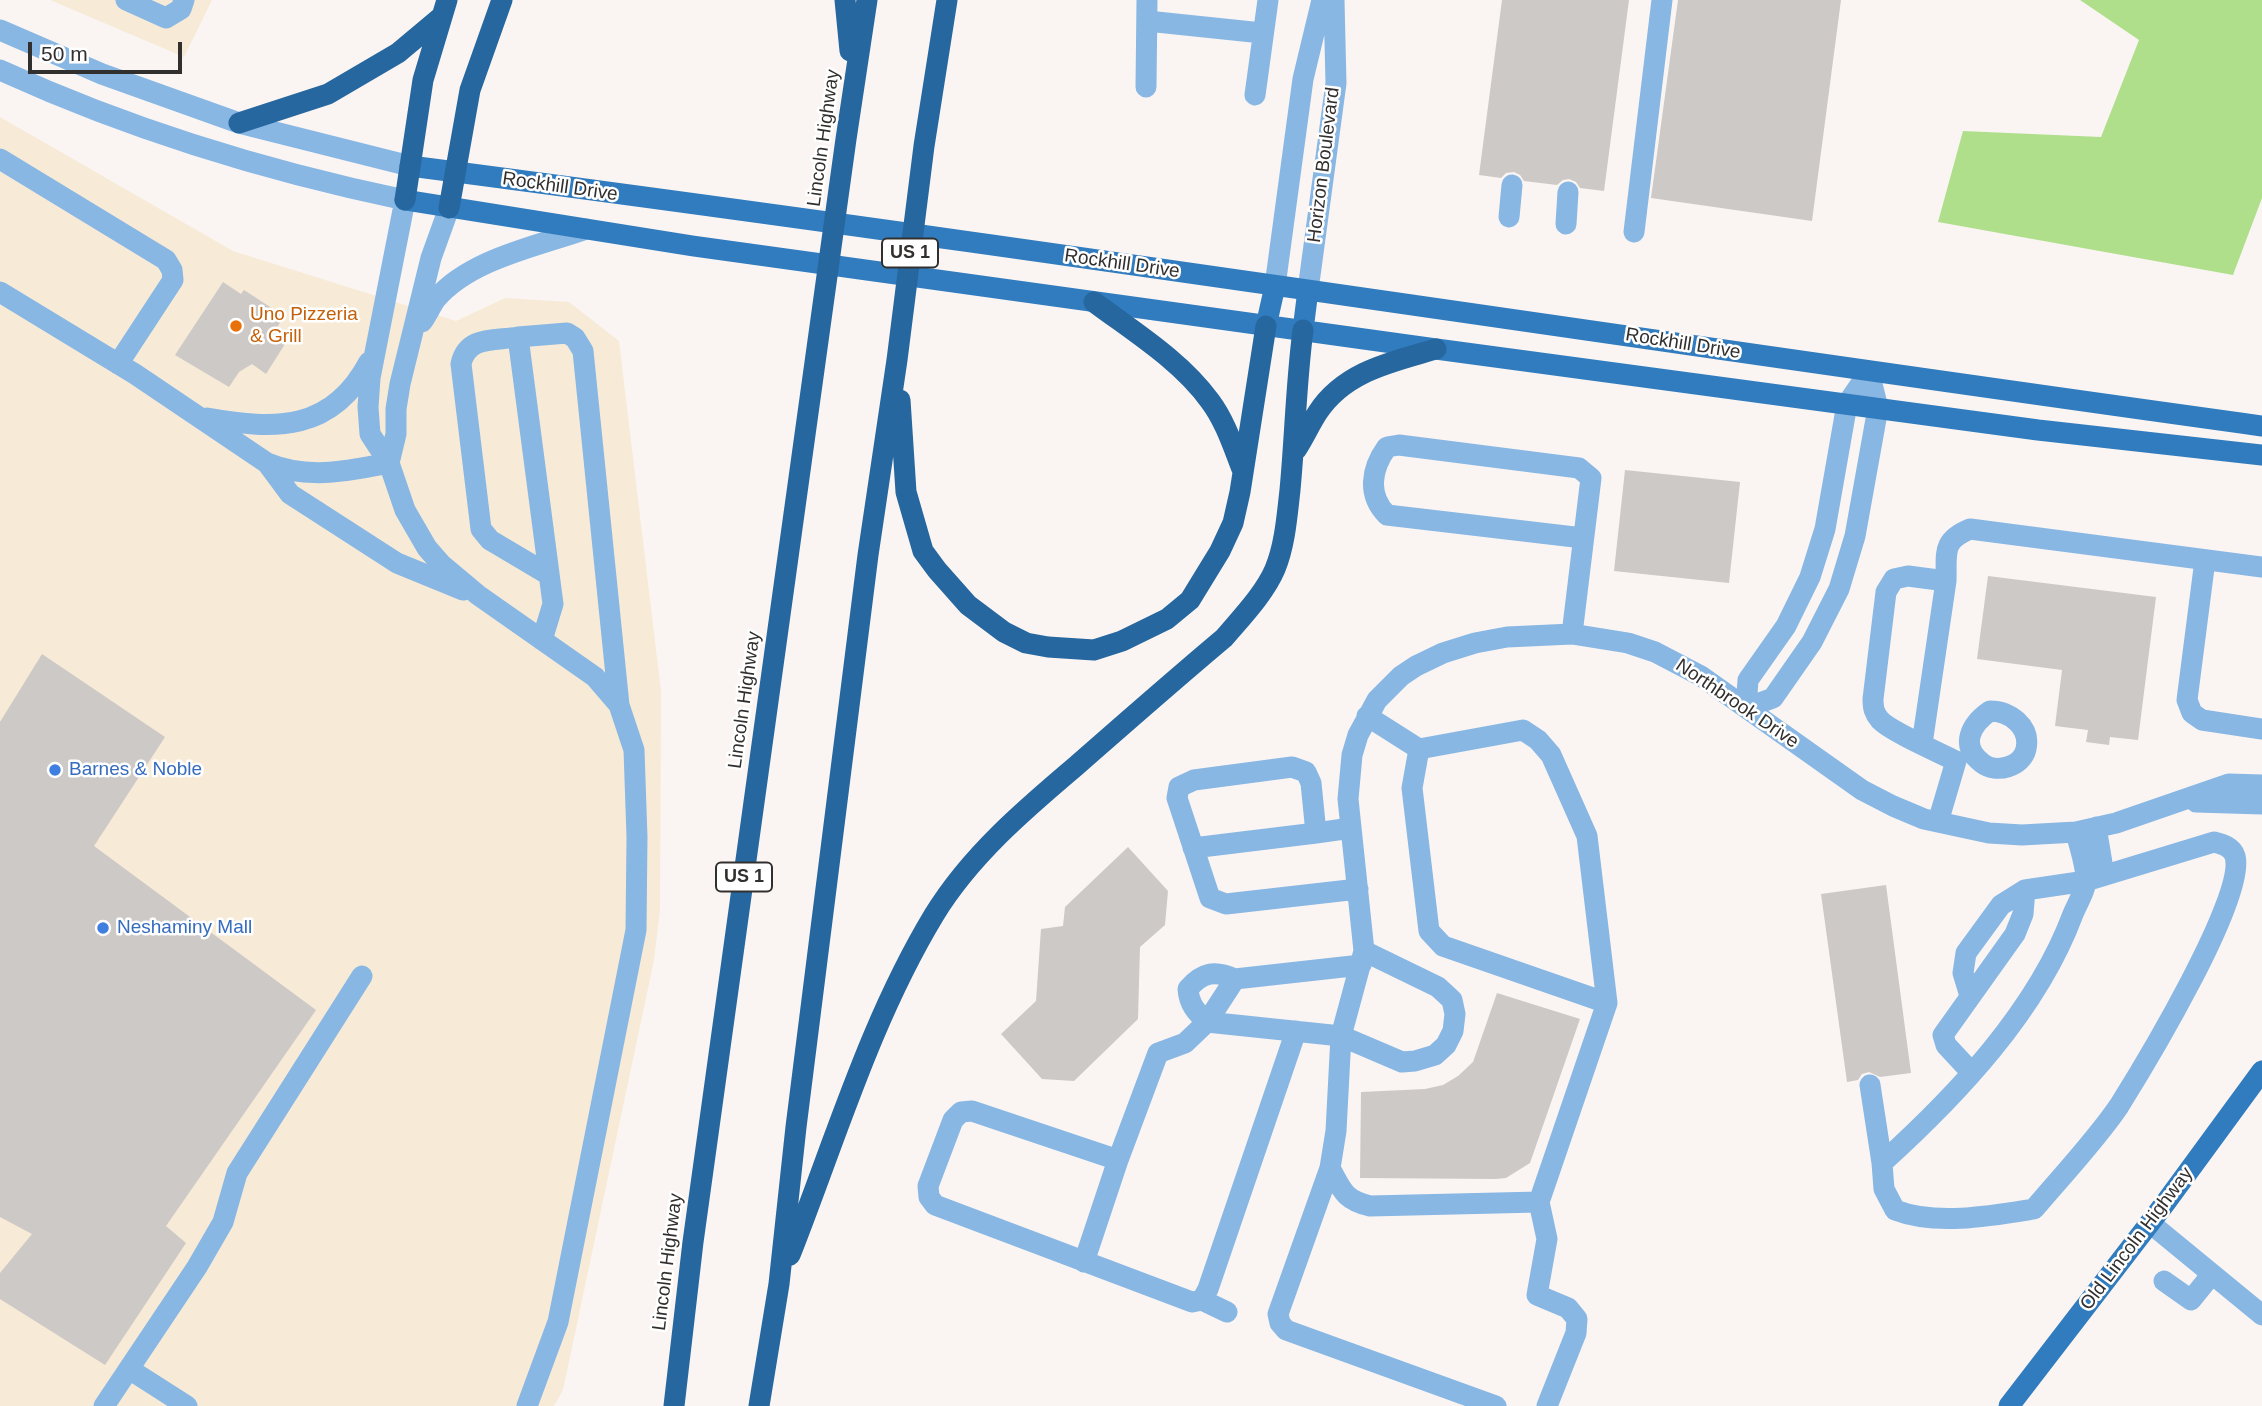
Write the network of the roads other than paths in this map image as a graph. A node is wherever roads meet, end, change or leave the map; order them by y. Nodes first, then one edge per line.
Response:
1 (126, 0) edge
2 (184, 0) edge
3 (502, 0) edge
4 (845, 0) edge
5 (867, 0) edge
6 (947, 0) edge
7 (1268, 0) edge
8 (1322, 0) edge
9 (1334, 0) edge
10 (1662, 0) edge
11 (444, 9) edge
12 (1147, 10) edge
13 (0, 30) edge
14 (1262, 33) junction
15 (0, 70) edge
16 (1146, 87) dead end
17 (1255, 95) dead end
18 (852, 99) junction
19 (239, 123) junction
20 (0, 159) edge
21 (410, 166) junction
22 (457, 172) junction
23 (1512, 185) dead end
24 (1568, 192) dead end
25 (405, 200) junction
26 (449, 208) junction
27 (1509, 217) dead end
28 (1566, 224) dead end
29 (586, 229) junction
30 (1634, 232) dead end
31 (1275, 286) junction
32 (1308, 290) junction
33 (0, 292) edge
34 (1094, 302) junction
35 (1266, 326) junction
36 (1303, 330) junction
37 (518, 337) junction
38 (376, 348) junction
39 (1436, 349) junction
40 (897, 360) junction
41 (118, 364) junction
42 (1869, 372) junction
43 (400, 383) junction
44 (1847, 404) junction
45 (1878, 408) junction
46 (197, 417) junction
47 (2262, 426) edge
48 (1294, 455) junction
49 (2262, 455) edge
50 (389, 463) junction
51 (267, 464) junction
52 (1242, 469) junction
53 (1583, 538) junction
54 (2205, 560) junction
55 (2262, 567) edge
56 (549, 575) junction
57 (1946, 581) junction
58 (478, 596) junction
59 (1572, 634) junction
60 (542, 640) junction
61 (619, 705) junction
62 (1746, 708) junction
63 (1367, 716) junction
64 (2262, 729) edge
65 (1922, 744) junction
66 (1419, 749) junction
67 (2262, 785) edge
68 (2183, 801) junction
69 (2262, 804) edge
70 (1938, 822) junction
71 (1352, 828) junction
72 (2086, 830) junction
73 (1317, 832) junction
74 (1193, 848) junction
75 (2095, 878) junction
76 (1358, 889) junction
77 (2025, 890) junction
78 (1363, 958) junction
79 (362, 976) dead end
80 (1235, 979) junction
81 (1970, 996) junction
82 (1607, 1003) junction
83 (1207, 1022) junction
84 (1296, 1031) junction
85 (1341, 1036) junction
86 (2262, 1071) edge
87 (1972, 1073) junction
88 (1870, 1086) dead end
89 (1118, 1160) junction
90 (1882, 1163) junction
91 (1330, 1168) junction
92 (1539, 1202) junction
93 (2150, 1223) junction
94 (1084, 1262) junction
95 (2212, 1273) junction
96 (2164, 1281) dead end
97 (779, 1283) junction
98 (1202, 1300) junction
99 (1227, 1312) dead end
100 (2262, 1315) edge
101 (129, 1369) junction
102 (104, 1406) edge
103 (187, 1406) edge
104 (527, 1406) edge
105 (674, 1406) edge
106 (759, 1406) edge
107 (1496, 1406) edge
108 (1547, 1406) edge
109 (2009, 1406) edge

1 - 2 street
3 - 22 highway
4 - 18 highway
5 - 18 highway, Lincoln Highway / US 1
6 - 40 highway, US 1
7 - 14 street
8 - 31 street, Horizon Boulevard
9 - 32 street, Horizon Boulevard
10 - 30 street
11 - 19 highway
11 - 21 highway
12 - 14 street
12 - 16 street
13 - 19 street, Rockhill Drive
14 - 17 street
15 - 25 street, Rockhill Drive
18 - 105 highway, Lincoln Highway / US 1
19 - 21 street, Rockhill Drive
20 - 41 street
21 - 22 main road, Rockhill Drive
21 - 25 highway
22 - 26 highway
22 - 31 main road, Rockhill Drive
23 - 27 street
24 - 28 street
25 - 26 main road, Rockhill Drive
25 - 38 street
26 - 29 main road, Rockhill Drive
26 - 43 street
29 - 34 main road, Rockhill Drive
29 - 43 street
31 - 32 main road, Rockhill Drive
31 - 35 main road, Horizon Boulevard
32 - 36 main road, Horizon Boulevard
32 - 42 main road, Rockhill Drive
33 - 41 street
34 - 35 main road, Rockhill Drive
34 - 52 highway
35 - 36 main road, Rockhill Drive
35 - 52 highway
36 - 39 main road, Rockhill Drive
36 - 48 highway
37 - 56 street
37 - 56 street
37 - 61 street
38 - 46 street
38 - 50 street
39 - 44 main road, Rockhill Drive
39 - 48 highway
40 - 52 highway
40 - 97 highway, US 1
41 - 46 street
42 - 44 street
42 - 45 street
42 - 47 main road, Rockhill Drive
43 - 50 street
44 - 45 main road, Rockhill Drive
44 - 62 street
45 - 49 main road, Rockhill Drive
45 - 62 street
46 - 51 street
48 - 97 highway
50 - 51 street
50 - 58 street
51 - 58 street
53 - 53 street
53 - 59 street
54 - 55 street
54 - 57 street
54 - 64 street
56 - 60 street
57 - 65 street
57 - 65 street
58 - 60 street
59 - 62 street, Northbrook Drive
59 - 63 street, Northbrook Drive
60 - 61 street
61 - 104 street
62 - 70 street, Northbrook Drive
63 - 66 street
63 - 71 street, Northbrook Drive
65 - 70 street
66 - 82 street
66 - 82 street
67 - 68 street, Northbrook Drive
68 - 69 street, Northbrook Drive
68 - 72 street, Northbrook Drive
70 - 72 street, Northbrook Drive
71 - 73 street
71 - 76 street, Northbrook Drive
72 - 75 street
73 - 74 street
73 - 74 street
74 - 76 street
75 - 77 street
75 - 87 street
75 - 90 street
76 - 78 street, Northbrook Drive
77 - 81 street
77 - 81 street
78 - 80 street
78 - 85 street
78 - 85 street
79 - 101 street
80 - 83 street
80 - 83 street
81 - 87 street
82 - 92 street
83 - 84 street
83 - 89 street
84 - 85 street
84 - 98 street
85 - 91 street
86 - 93 main road, Old Lincoln Highway
87 - 90 street
88 - 90 street
89 - 94 street
89 - 94 street
91 - 92 street
91 - 107 street
92 - 108 street
93 - 95 street
93 - 109 main road, Old Lincoln Highway
94 - 98 street
95 - 96 street
95 - 100 street
97 - 106 highway, US 1
98 - 99 street
101 - 102 street
101 - 103 street

